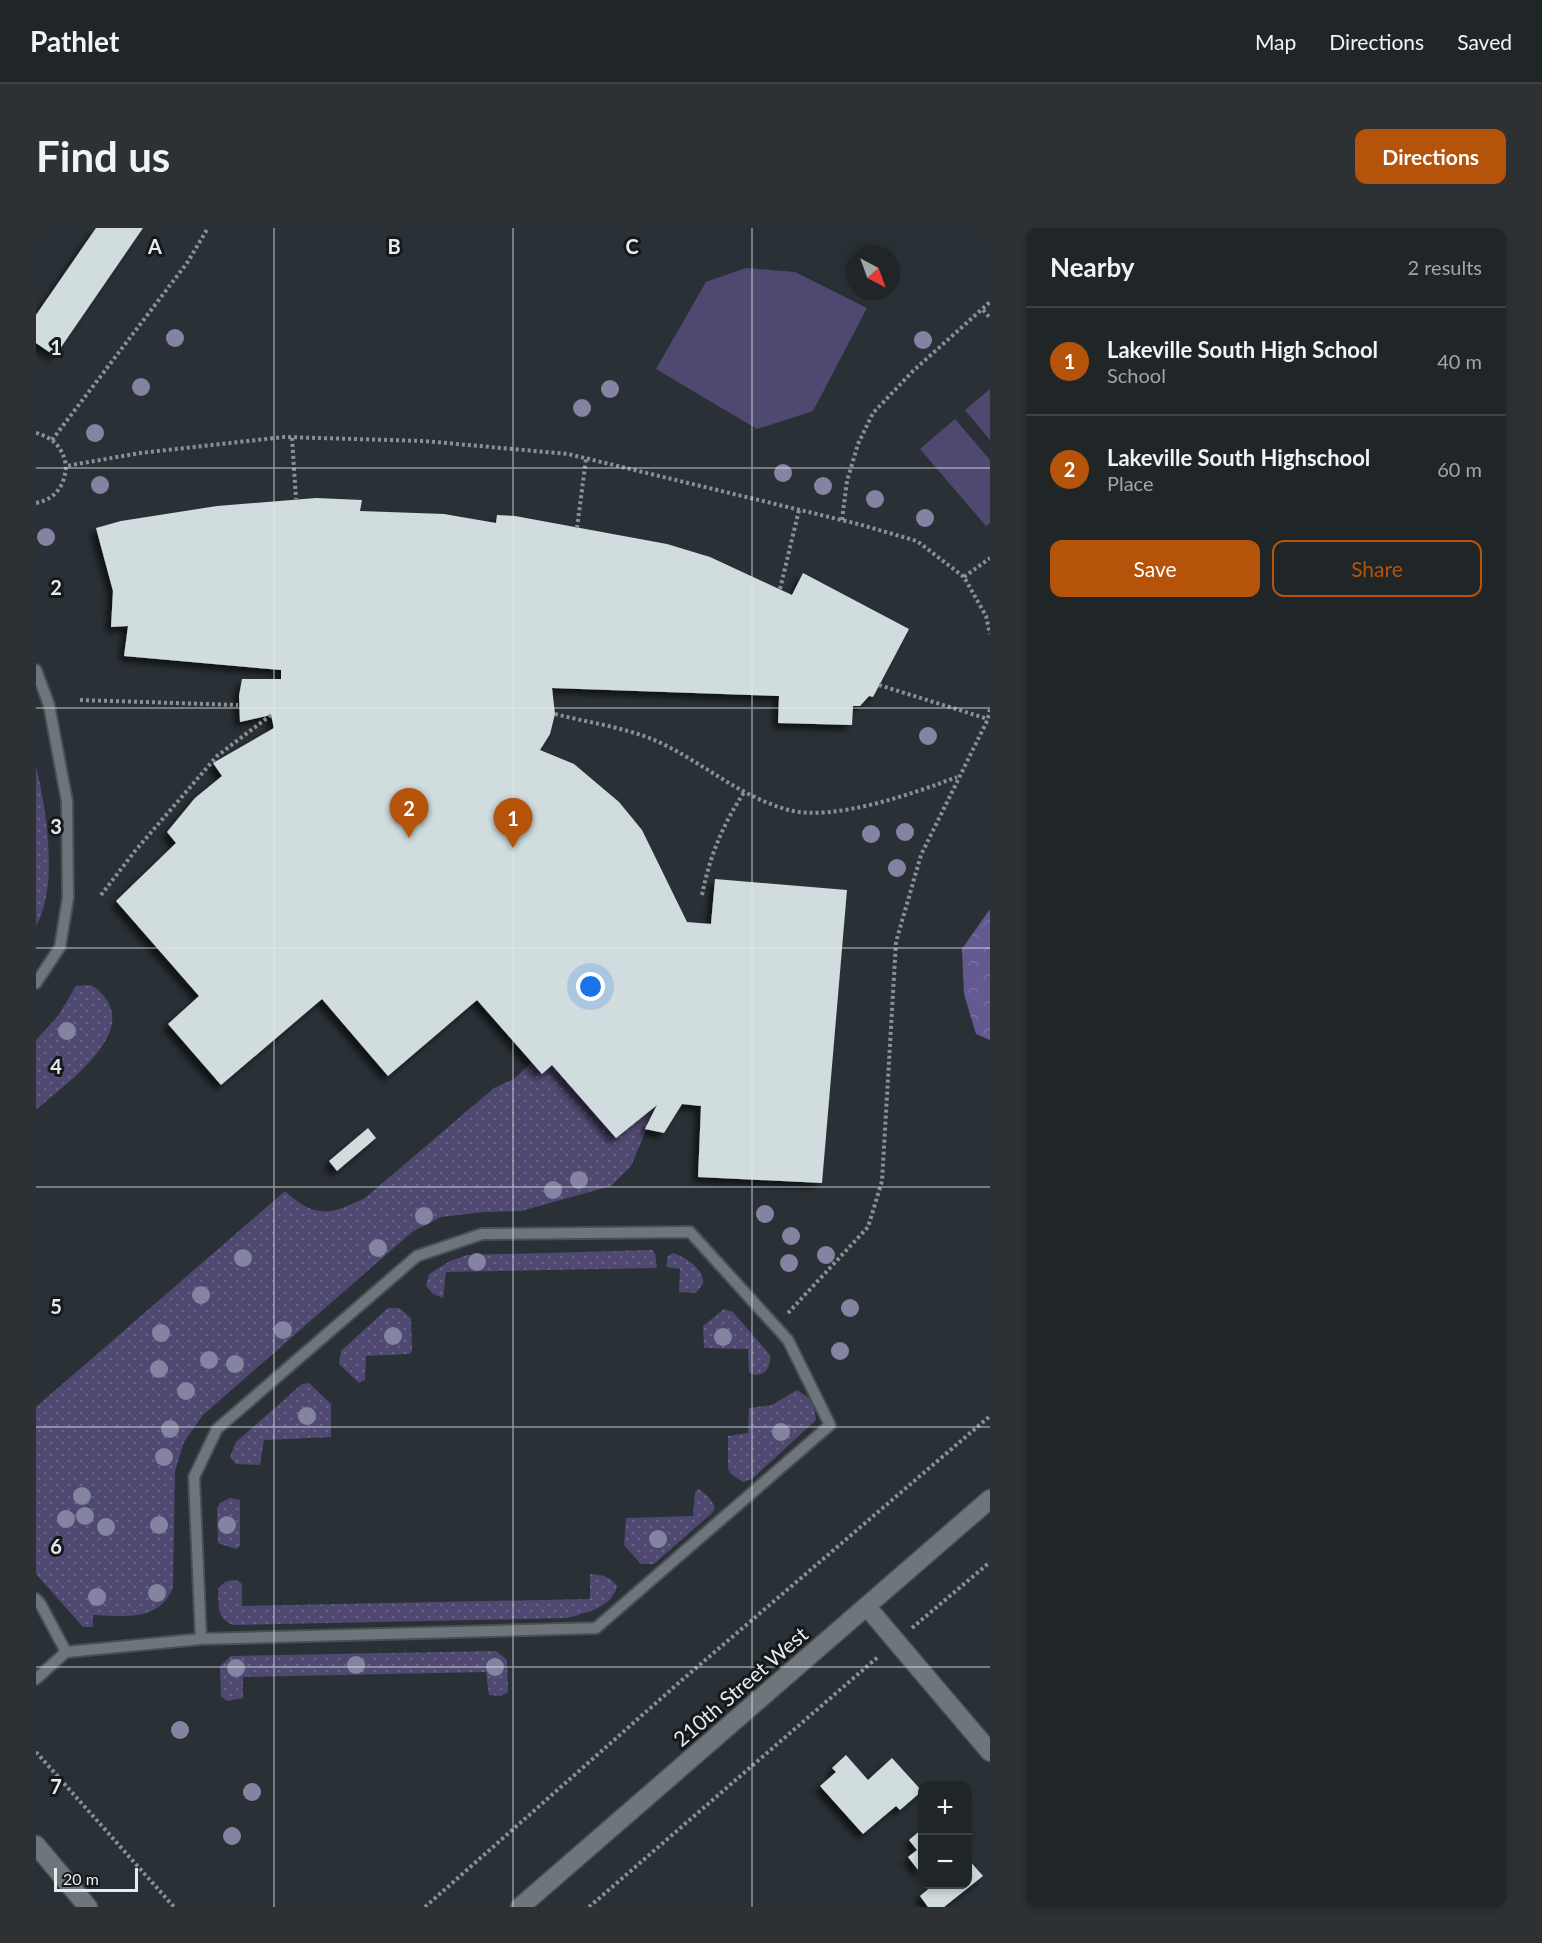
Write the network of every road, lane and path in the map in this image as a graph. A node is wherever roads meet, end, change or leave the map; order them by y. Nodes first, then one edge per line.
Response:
1 (208, 228) edge
2 (990, 302) edge
3 (983, 310) junction
4 (990, 318) edge
5 (36, 433) edge
6 (292, 438) junction
7 (52, 440) junction
8 (586, 459) junction
9 (66, 466) junction
10 (296, 499) dead end
11 (36, 503) edge
12 (799, 510) junction
13 (842, 520) junction
14 (576, 528) dead end
15 (990, 558) edge
16 (964, 577) junction
17 (780, 589) dead end
18 (990, 634) edge
19 (36, 670) edge
20 (879, 685) dead end
21 (80, 700) dead end
22 (238, 705) dead end
23 (990, 708) edge
24 (555, 714) dead end
25 (271, 715) dead end
26 (988, 719) junction
27 (957, 777) junction
28 (744, 791) junction
29 (101, 895) dead end
30 (702, 895) dead end
31 (36, 983) edge
32 (775, 1326) junction
33 (990, 1416) edge
34 (990, 1499) edge
35 (990, 1562) edge
36 (36, 1599) edge
37 (867, 1606) junction
38 (201, 1639) junction
39 (897, 1641) junction
40 (66, 1652) junction
41 (36, 1679) edge
42 (36, 1752) edge
43 (990, 1752) edge
44 (36, 1845) edge
45 (88, 1907) edge
46 (174, 1907) edge
47 (425, 1907) edge
48 (519, 1907) edge
49 (589, 1907) edge

1 - 7 path
2 - 3 path
3 - 4 path
3 - 13 path
5 - 7 path
6 - 8 path
6 - 9 path
6 - 10 path
7 - 9 path
8 - 12 path
8 - 14 path
9 - 11 path
12 - 13 path
12 - 17 path
13 - 16 path
15 - 16 path
16 - 18 path
19 - 31 lane
20 - 26 path
21 - 22 path
23 - 26 path
24 - 28 path
25 - 29 path
26 - 27 path
27 - 28 path
27 - 32 path
28 - 30 path
32 - 38 lane
32 - 38 lane
33 - 47 path
34 - 37 street, 210th Street West
35 - 39 path
36 - 40 lane
37 - 39 street
37 - 48 street, 210th Street West
38 - 40 lane
39 - 43 street
39 - 49 path
40 - 41 lane
42 - 46 path
44 - 45 street

